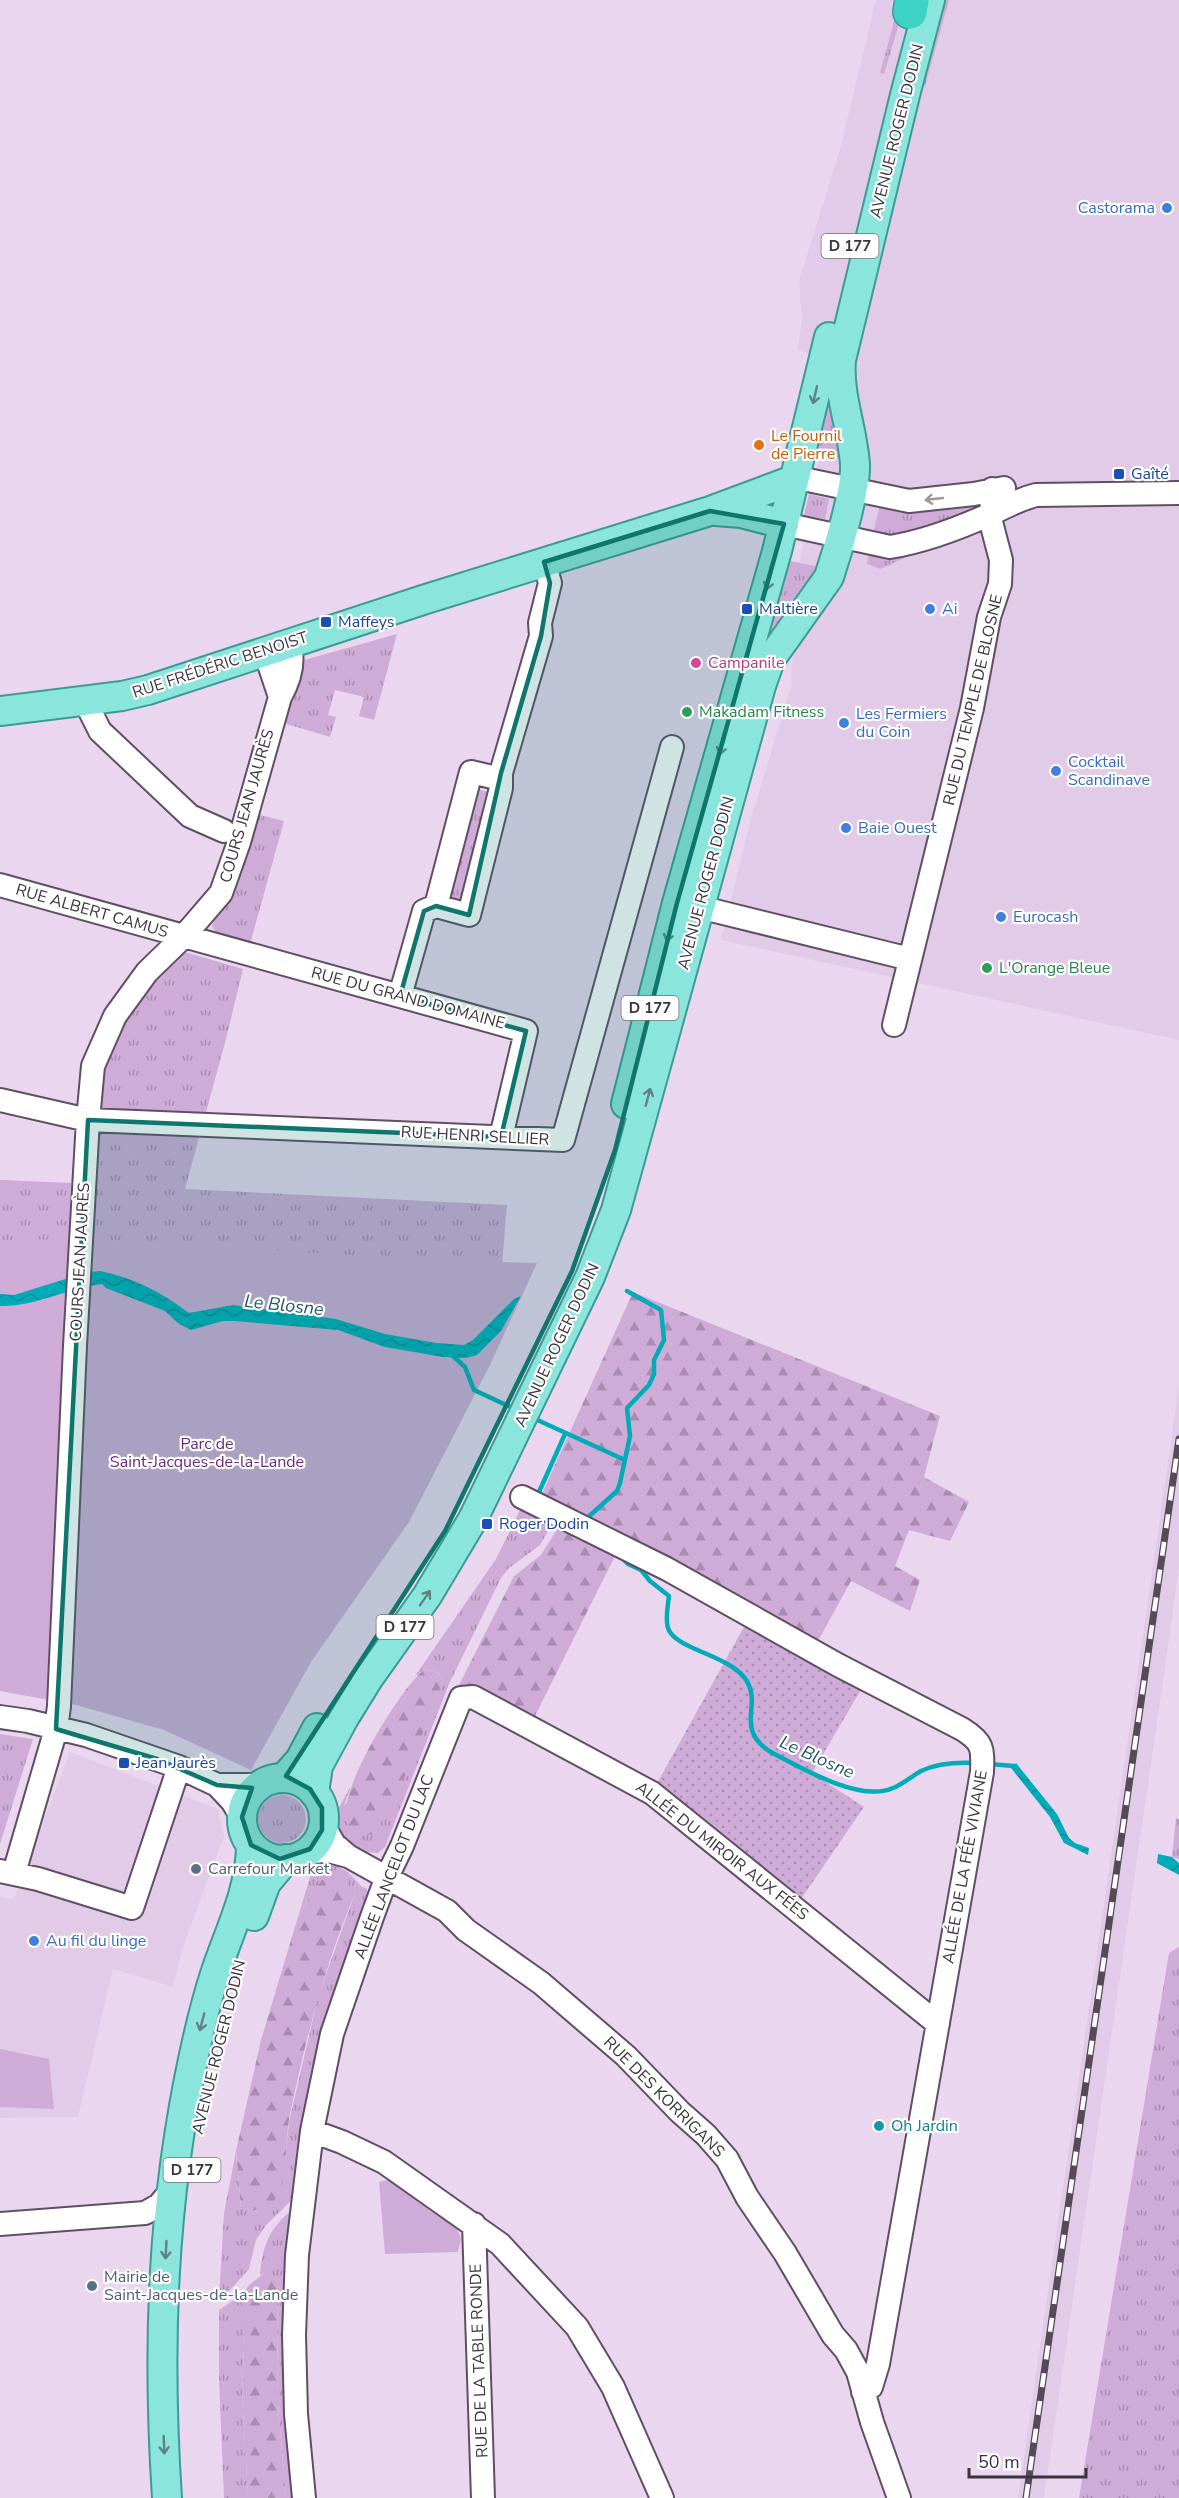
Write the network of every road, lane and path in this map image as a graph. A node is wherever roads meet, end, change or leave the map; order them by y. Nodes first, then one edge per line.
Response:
1 (917, 3) edge
2 (793, 480) junction
3 (1179, 487) edge
4 (992, 489) junction
5 (852, 490) junction
6 (1179, 493) edge
7 (710, 511) junction
8 (991, 514) junction
9 (784, 524) junction
10 (840, 537) junction
11 (544, 562) junction
12 (277, 648) junction
13 (88, 699) junction
14 (0, 711) edge
15 (672, 747) dead end
16 (501, 779) junction
17 (224, 831) dead end
18 (0, 885) edge
19 (436, 906) junction
20 (699, 907) junction
21 (184, 936) junction
22 (910, 959) junction
23 (400, 996) junction
24 (894, 1025) dead end
25 (0, 1100) edge
26 (88, 1120) junction
27 (501, 1137) junction
28 (548, 1345) junction
29 (493, 1458) junction
30 (522, 1497) dead end
31 (458, 1702) joint
32 (0, 1717) edge
33 (56, 1730) junction
34 (179, 1767) junction
35 (272, 1782) junction
36 (217, 1785) junction
37 (314, 1793) junction
38 (242, 1817) junction
39 (323, 1825) junction
40 (251, 1845) junction
41 (296, 1856) junction
42 (348, 1856) junction
43 (7, 1872) edge
44 (386, 1879) junction
45 (938, 2024) junction
46 (312, 2131) junction
47 (170, 2192) junction
48 (0, 2224) edge
49 (474, 2224) junction
50 (863, 2392) junction
51 (167, 2498) edge
52 (186, 2498) edge
53 (304, 2498) edge
54 (483, 2498) edge
55 (662, 2498) edge
56 (899, 2498) edge

1 -> 2 main road, AVENUE ROGER DODIN / D 177
1 - 5 main road, AVENUE ROGER DODIN / D 177
2 - 5 street
2 - 7 main road, RUE FRÉDÉRIC BENOIST
2 - 9 main road, AVENUE ROGER DODIN / D 177
3 - 4 street
4 -> 5 street
4 - 8 street, RUE DU TEMPLE DE BLOSNE
5 - 10 main road, AVENUE ROGER DODIN / D 177
6 - 8 street
7 - 9 main road, RUE FRÉDÉRIC BENOIST
7 - 11 main road, RUE FRÉDÉRIC BENOIST
8 - 10 street
8 - 22 street, RUE DU TEMPLE DE BLOSNE
9 - 10 street
9 -> 28 main road, AVENUE ROGER DODIN / D 177
10 - 20 main road, AVENUE ROGER DODIN / D 177
11 - 12 main road, RUE FRÉDÉRIC BENOIST
11 - 16 street
12 - 13 main road, RUE FRÉDÉRIC BENOIST
12 - 21 street, COURS JEAN JAURÈS
13 - 14 main road, RUE FRÉDÉRIC BENOIST
13 - 17 street
15 - 27 street, RUE HENRI SELLIER
16 - 19 street
16 - 19 street
18 - 21 street, RUE ALBERT CAMUS
19 - 23 street
20 - 22 street
28 -> 20 main road, AVENUE ROGER DODIN / D 177
21 - 23 street, RUE DU GRAND DOMAINE
21 - 26 street, COURS JEAN JAURÈS
22 - 24 street, RUE DU TEMPLE DE BLOSNE
23 - 27 street, RUE DU GRAND DOMAINE
25 - 26 street, RUE HENRI SELLIER
26 - 27 street, RUE HENRI SELLIER
26 - 33 street, COURS JEAN JAURÈS
28 - 29 main road, AVENUE ROGER DODIN
29 - 35 main road, AVENUE ROGER DODIN / D 177
37 -> 29 main road, AVENUE ROGER DODIN / D 177
30 - 45 street, ALLÉE DE LA FÉE VIVIANE
31 - 44 street, ALLÉE LANCELOT DU LAC
31 - 45 street, ALLÉE DU MIROIR AUX FÉES
32 - 33 street
33 - 34 street
33 - 43 street, COURS JEAN JAURÈS
34 - 36 street
34 - 43 street
35 - 36 street
35 - 37 main road
35 - 38 main road
36 - 38 street
37 - 39 main road
38 - 40 main road
39 - 41 main road
39 - 42 street, RUE DES KORRIGANS
40 - 41 main road
40 -> 47 main road, AVENUE ROGER DODIN / D 177
41 - 42 street, RUE DES KORRIGANS
41 - 52 main road, AVENUE ROGER DODIN / D 177
42 - 44 street, RUE DES KORRIGANS
44 - 46 street, ALLÉE LANCELOT DU LAC
44 - 50 street, RUE DES KORRIGANS
45 - 50 street, ALLÉE DE LA FÉE VIVIANE
46 - 49 street
46 - 53 street, ALLÉE LANCELOT DU LAC
47 - 48 street
47 -> 51 main road, AVENUE ROGER DODIN / D 177
49 - 54 street, RUE DE LA TABLE RONDE
49 - 55 street
50 - 56 street, RUE DES KORRIGANS

